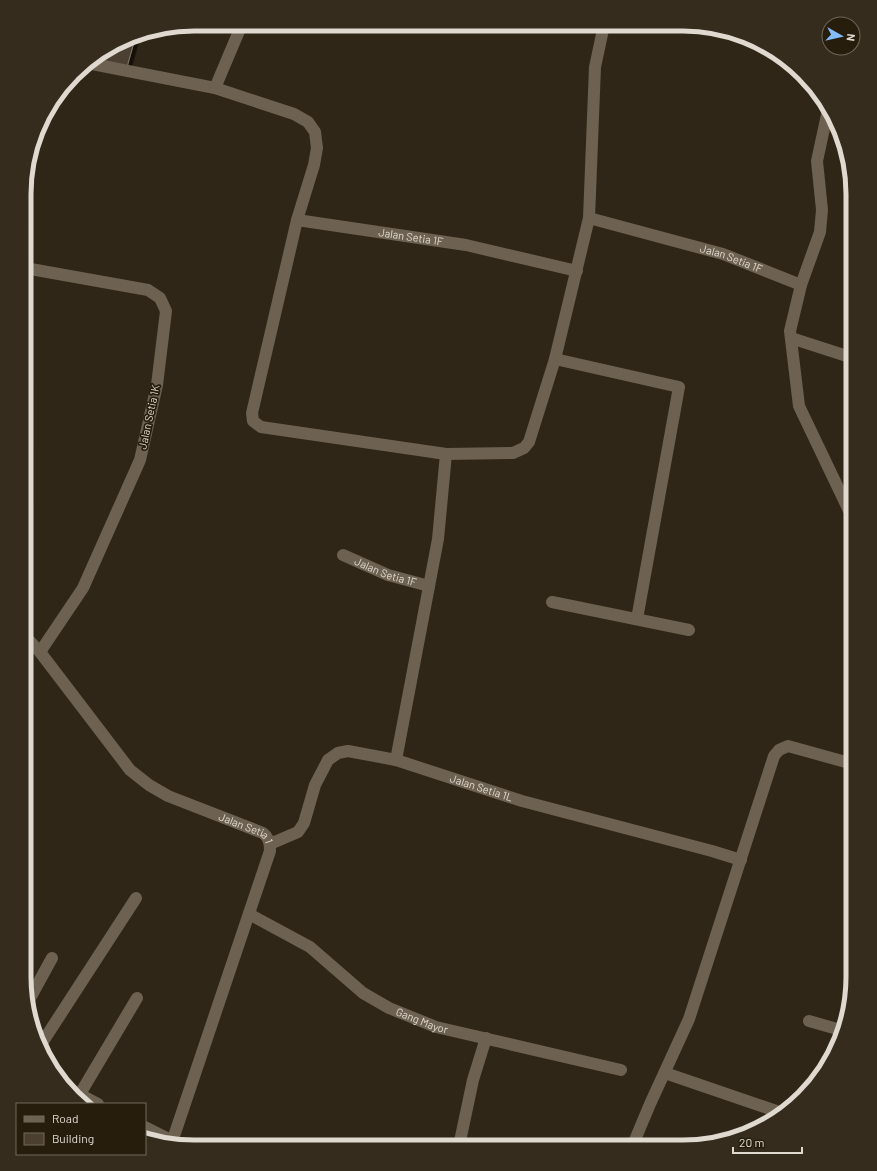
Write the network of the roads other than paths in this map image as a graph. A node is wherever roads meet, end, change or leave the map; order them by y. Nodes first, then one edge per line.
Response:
1 (239, 31) edge
2 (603, 31) edge
3 (95, 65) edge
4 (216, 88) junction
5 (826, 117) edge
6 (589, 218) junction
7 (297, 220) junction
8 (31, 269) edge
9 (577, 271) junction
10 (801, 285) junction
11 (791, 338) junction
12 (846, 356) edge
13 (555, 359) junction
14 (446, 454) junction
15 (846, 505) edge
16 (343, 555) dead end
17 (429, 586) junction
18 (552, 602) dead end
19 (637, 619) junction
20 (689, 630) dead end
21 (31, 642) edge
22 (40, 652) junction
23 (396, 760) junction
24 (846, 762) edge
25 (270, 844) junction
26 (741, 860) junction
27 (136, 898) dead end
28 (249, 914) junction
29 (52, 958) dead end
30 (32, 995) edge
31 (137, 998) dead end
32 (809, 1020) dead end
33 (837, 1029) edge
34 (486, 1038) junction
35 (44, 1040) edge
36 (621, 1070) dead end
37 (665, 1073) junction
38 (80, 1093) edge
39 (776, 1111) edge
40 (146, 1128) edge
41 (161, 1137) edge
42 (172, 1139) edge
43 (460, 1140) edge
44 (635, 1140) edge

1 - 4 street
2 - 6 street
3 - 4 street
4 - 7 street
5 - 10 street
6 - 9 street
6 - 10 street, Jalan Setia 1F
7 - 9 street, Jalan Setia 1F
7 - 14 street
8 - 22 street, Jalan Setia 1K
9 - 13 street
10 - 11 street
11 - 12 street
11 - 15 street
13 - 14 street
13 - 19 street
14 - 17 street
16 - 17 street, Jalan Setia 1F
17 - 23 street
18 - 19 street
19 - 20 street
21 - 22 street, Jalan Setia 1
22 - 25 street, Jalan Setia 1
23 - 25 street, Jalan Setia 1L
23 - 26 street, Jalan Setia 1L
24 - 26 street
25 - 28 street, Jalan Setia 1
26 - 37 street
27 - 35 street
28 - 34 street, Gang Mayor
28 - 42 street, Jalan Setia 1
29 - 30 street
31 - 38 street
32 - 33 street
34 - 36 street, Gang Mayor
34 - 43 street
37 - 39 street
37 - 44 street
40 - 41 street

